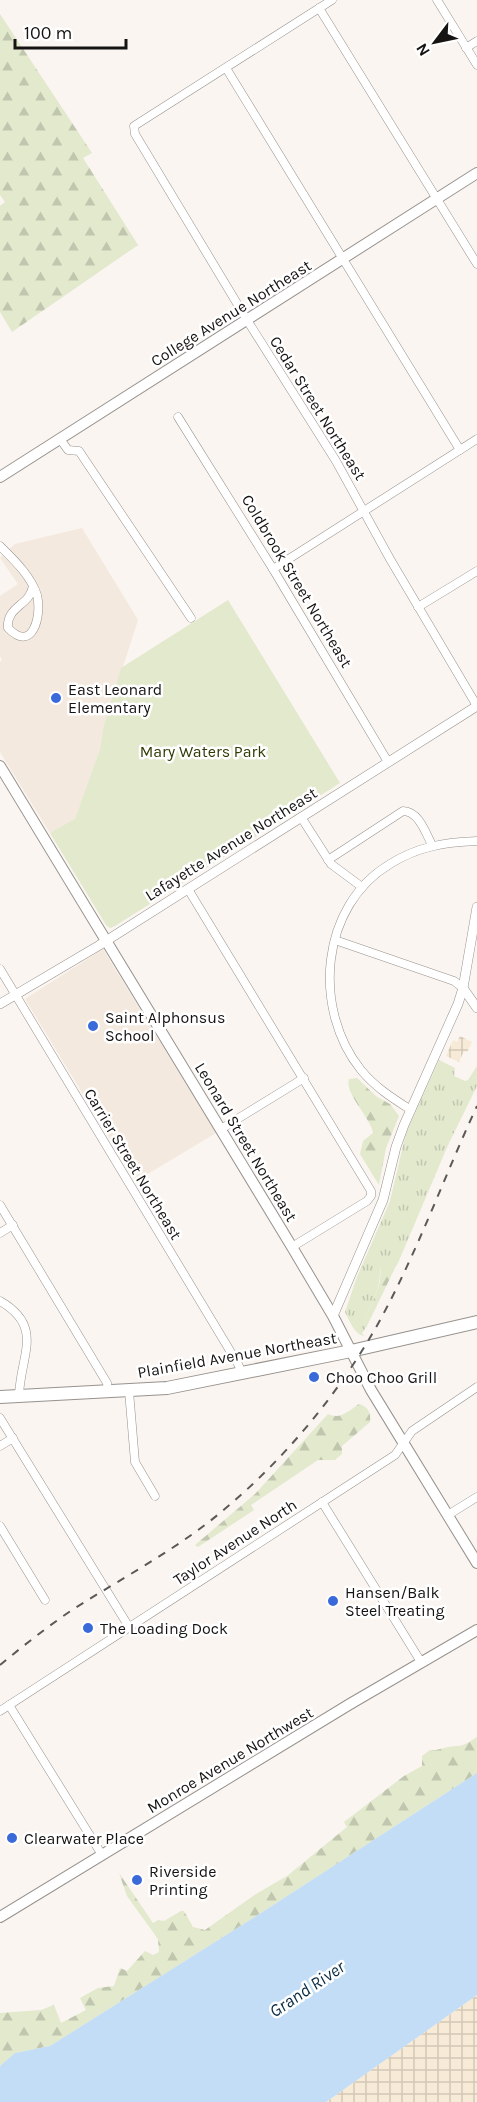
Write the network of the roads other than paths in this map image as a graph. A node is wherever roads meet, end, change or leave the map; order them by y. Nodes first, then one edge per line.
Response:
1 (332, 0) edge
2 (437, 0) edge
3 (319, 8) junction
4 (477, 41) edge
5 (466, 48) junction
6 (477, 65) edge
7 (226, 68) junction
8 (477, 173) edge
9 (436, 200) junction
10 (342, 260) junction
11 (477, 264) edge
12 (247, 320) junction
13 (178, 417) dead end
14 (60, 439) junction
15 (477, 439) edge
16 (460, 450) junction
17 (0, 477) edge
18 (364, 512) junction
19 (0, 546) edge
20 (273, 568) junction
21 (477, 571) edge
22 (33, 586) junction
23 (418, 607) junction
24 (191, 618) dead end
25 (477, 706) edge
26 (388, 762) junction
27 (0, 766) edge
28 (301, 817) junction
29 (477, 841) edge
30 (432, 845) junction
31 (328, 860) junction
32 (362, 887) junction
33 (188, 889) junction
34 (477, 907) edge
35 (106, 940) junction
36 (335, 940) junction
37 (0, 969) edge
38 (463, 988) junction
39 (16, 995) junction
40 (0, 1004) edge
41 (477, 1008) edge
42 (304, 1078) junction
43 (411, 1110) junction
44 (221, 1129) junction
45 (0, 1204) edge
46 (13, 1225) junction
47 (0, 1233) edge
48 (292, 1247) junction
49 (0, 1301) edge
50 (333, 1316) junction
51 (477, 1322) edge
52 (351, 1351) junction
53 (242, 1373) junction
54 (477, 1387) edge
55 (129, 1391) junction
56 (108, 1392) junction
57 (19, 1396) junction
58 (0, 1397) edge
59 (0, 1418) edge
60 (13, 1438) junction
61 (403, 1443) junction
62 (0, 1446) edge
63 (155, 1496) dead end
64 (477, 1497) edge
65 (322, 1502) junction
66 (448, 1515) junction
67 (0, 1526) edge
68 (477, 1563) edge
69 (45, 1600) dead end
70 (129, 1627) junction
71 (477, 1630) edge
72 (421, 1662) junction
73 (9, 1705) junction
74 (0, 1711) edge
75 (102, 1855) junction
76 (0, 1917) edge

1 - 3 street
2 - 5 street
3 - 7 street
3 - 9 street
4 - 5 street
5 - 6 street
7 - 10 street
7 - 12 street, Cedar Street Northeast
8 - 9 main road, College Avenue Northeast
9 - 10 main road, College Avenue Northeast
9 - 11 street
10 - 12 main road, College Avenue Northeast
10 - 16 street
12 - 14 main road, College Avenue Northeast
12 - 18 street, Cedar Street Northeast
13 - 20 street, Coldbrook Street Northeast
14 - 17 main road, College Avenue Northeast
14 - 24 street
15 - 16 street
16 - 18 street
18 - 20 street
18 - 23 street, Cedar Street Northeast
19 - 22 street
20 - 26 street, Coldbrook Street Northeast
21 - 23 street
22 - 22 street
23 - 25 street, Cedar Street Northeast
25 - 26 street, Lafayette Avenue Northeast
26 - 28 street, Lafayette Avenue Northeast
27 - 35 main road, Leonard Street Northeast
28 - 31 street
28 - 33 street, Lafayette Avenue Northeast
29 - 30 street
30 - 31 street
30 - 32 street
31 - 32 street
32 - 36 street
33 - 35 street, Lafayette Avenue Northeast
33 - 42 street
34 - 38 street
35 - 39 street, Lafayette Avenue Northeast
35 - 44 main road, Leonard Street Northeast
36 - 38 street
36 - 43 street
37 - 39 street, Carrier Street Northeast
38 - 41 street
38 - 43 street
39 - 40 street, Lafayette Avenue Northeast
39 - 53 street, Carrier Street Northeast
42 - 44 street
42 - 48 street
43 - 50 street
44 - 48 main road, Leonard Street Northeast
45 - 46 street
46 - 47 street
46 - 56 street
48 - 50 main road, Leonard Street Northeast
49 - 57 street
50 - 52 main road, Leonard Street Northeast
51 - 52 main road, Plainfield Avenue Northeast
52 - 53 main road, Plainfield Avenue Northeast
52 - 61 main road, Leonard Street Northeast
53 - 55 main road, Plainfield Avenue Northeast
54 - 61 street, Taylor Avenue North
55 - 56 main road, Plainfield Avenue Northeast
55 - 63 street
56 - 57 main road, Plainfield Avenue Northeast
57 - 58 main road, Plainfield Avenue Northeast
59 - 60 street
60 - 62 street
60 - 70 street
61 - 65 street, Taylor Avenue North
61 - 66 main road, Leonard Street Northeast
64 - 66 street
65 - 70 street, Taylor Avenue North
65 - 72 street
66 - 68 main road, Leonard Street Northeast
67 - 69 street
70 - 73 street, Taylor Avenue North
71 - 72 main road, Monroe Avenue Northwest
72 - 75 main road, Monroe Avenue Northwest
73 - 74 street, Taylor Avenue North
73 - 75 street
75 - 76 main road, Monroe Avenue Northwest

